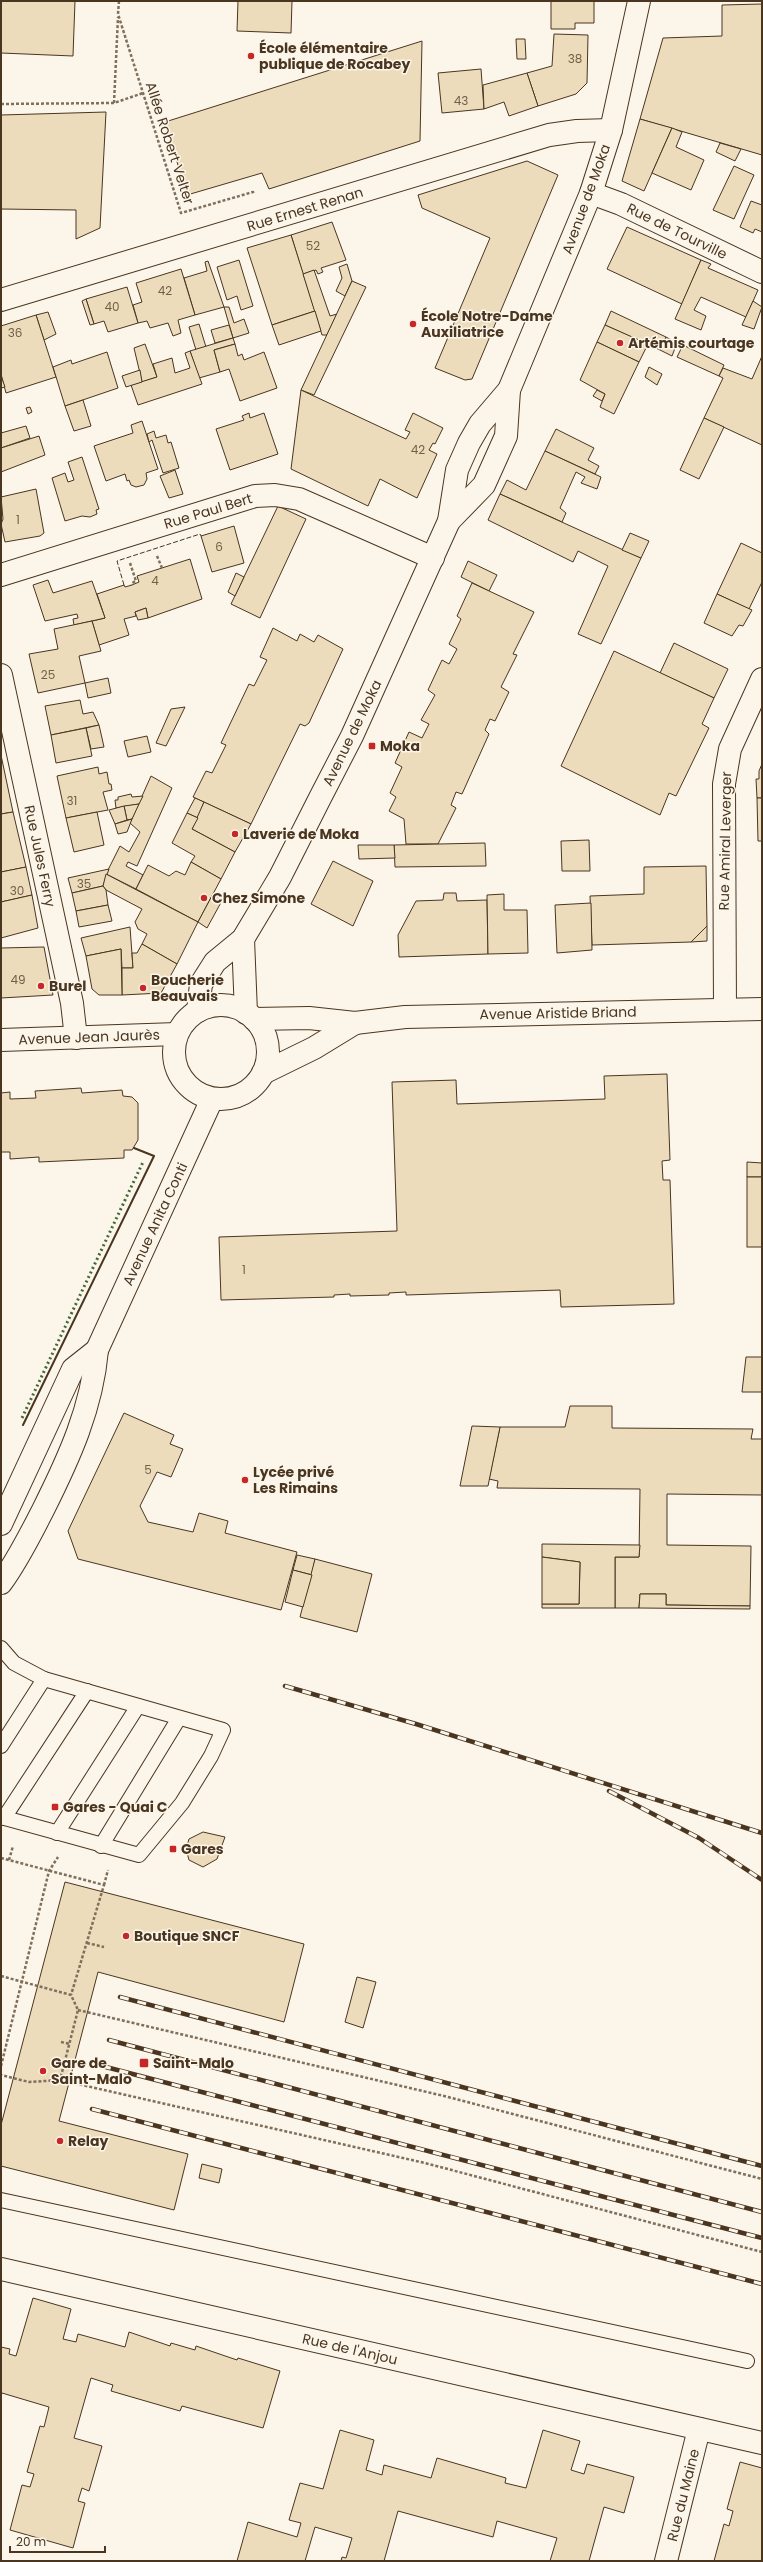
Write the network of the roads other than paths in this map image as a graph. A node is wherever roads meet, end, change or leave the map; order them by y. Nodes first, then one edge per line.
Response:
1 (639, 1) edge
2 (610, 130) junction
3 (591, 193) junction
4 (762, 272) edge
5 (1, 300) edge
6 (509, 390) junction
7 (449, 521) junction
8 (433, 558) junction
9 (1, 575) edge
10 (1, 676) edge
11 (762, 679) edge
12 (243, 939) junction
13 (762, 1009) edge
14 (725, 1010) junction
15 (198, 1011) junction
16 (250, 1016) junction
17 (355, 1023) junction
18 (177, 1034) junction
19 (76, 1038) junction
20 (1, 1040) edge
21 (263, 1073) junction
22 (212, 1099) junction
23 (97, 1350) junction
24 (1, 1524) edge
25 (1, 1583) edge
26 (1, 1648) edge
27 (44, 1679) junction
28 (88, 1691) junction
29 (138, 1706) junction
30 (179, 1718) junction
31 (1, 1746) edge
32 (2, 1818) edge
33 (57, 1833) junction
34 (101, 1846) junction
35 (1, 2200) edge
36 (1, 2269) edge
37 (747, 2361) dead end
38 (700, 2430) junction
39 (762, 2443) edge
40 (666, 2561) edge

1 - 2 street, Avenue de Moka
2 - 3 street, Avenue de Moka
2 - 5 street, Rue Ernest Renan
3 - 4 street, Rue de Tourville
3 - 6 street, Avenue de Moka
6 - 7 street, Avenue de Moka
6 - 7 street, Avenue de Moka
7 - 8 street, Avenue de Moka
8 - 9 street, Rue Paul Bert
8 - 12 street, Avenue de Moka
10 - 19 street, Rue Jules Ferry
11 - 14 street, Rue Amiral Leverger
12 - 15 street, Avenue de Moka
12 - 16 street
13 - 14 street, Avenue Aristide Briand
14 - 17 street, Avenue Aristide Briand
15 - 16 street
15 - 18 street
16 - 17 street, Avenue Aristide Briand
16 - 21 street
17 - 21 street, Avenue Aristide Briand
18 - 19 street, Avenue Jean Jaurès
18 - 22 street
19 - 20 street, Avenue Jean Jaurès
21 - 22 street
22 - 23 street, Avenue Anita Conti
23 - 24 street, Avenue Anita Conti
23 - 25 street, Avenue Anita Conti
26 - 27 lane
27 - 28 lane
27 - 31 lane
28 - 29 lane
28 - 32 lane
29 - 30 lane
29 - 33 lane
30 - 34 lane
30 - 34 lane
32 - 33 lane
33 - 34 lane
35 - 37 lane
36 - 38 street, Rue de l'Anjou
38 - 39 street, Rue de l'Anjou
38 - 40 street, Rue du Maine

